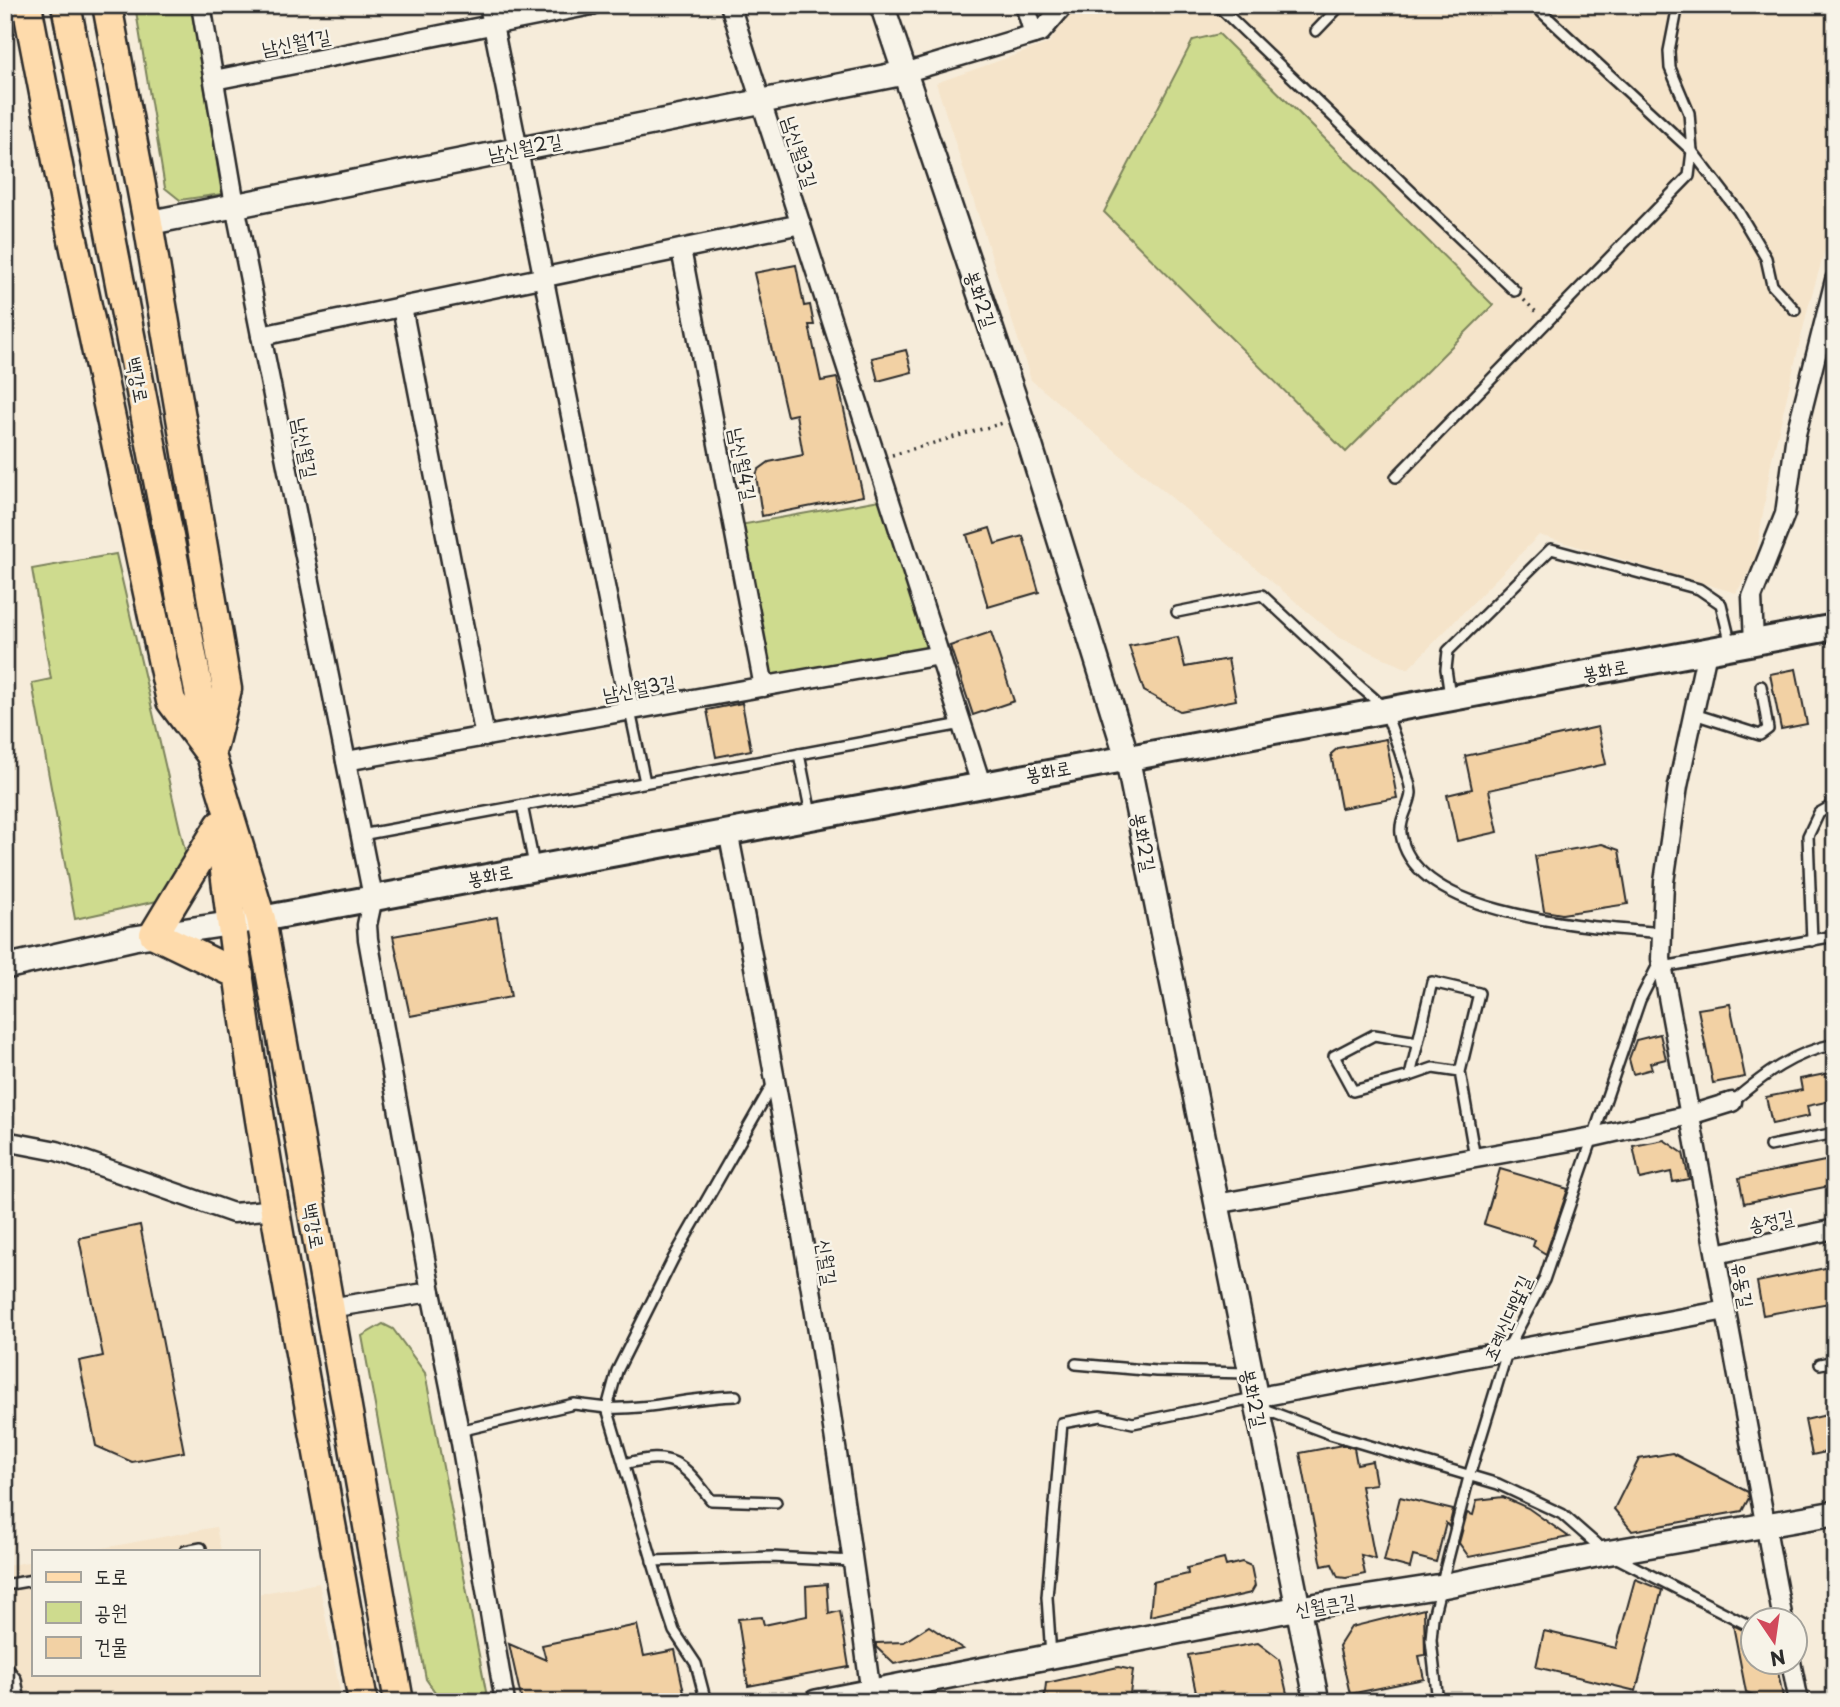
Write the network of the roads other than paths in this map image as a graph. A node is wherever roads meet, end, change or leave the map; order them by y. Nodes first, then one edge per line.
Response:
1 (27, 5) edge
2 (66, 5) edge
3 (107, 5) edge
4 (201, 5) edge
5 (489, 5) edge
6 (592, 5) edge
7 (730, 5) edge
8 (882, 5) edge
9 (1026, 5) edge
10 (1064, 5) edge
11 (1217, 5) edge
12 (1341, 5) edge
13 (1534, 5) edge
14 (1678, 5) edge
15 (492, 24) junction
16 (1316, 31) dead end
17 (1034, 34) junction
18 (904, 73) junction
19 (214, 80) junction
20 (762, 101) junction
21 (517, 148) junction
22 (1692, 151) junction
23 (235, 205) junction
24 (148, 223) junction
25 (801, 224) junction
26 (681, 249) junction
27 (545, 277) junction
28 (1835, 280) edge
29 (1515, 291) road end
30 (402, 307) junction
31 (1795, 310) dead end
32 (261, 336) junction
33 (1396, 477) dead end
34 (1177, 612) dead end
35 (1835, 627) edge
36 (1731, 647) junction
37 (940, 655) junction
38 (1761, 686) dead end
39 (764, 687) junction
40 (1450, 698) junction
41 (1385, 710) junction
42 (630, 711) junction
43 (1694, 714) junction
44 (962, 724) junction
45 (485, 737) junction
46 (799, 754) junction
47 (211, 755) junction
48 (1127, 757) junction
49 (346, 761) junction
50 (645, 782) junction
51 (981, 784) junction
52 (1835, 804) edge
53 (522, 805) junction
54 (811, 816) junction
55 (220, 825) junction
56 (728, 831) junction
57 (360, 835) junction
58 (534, 867) junction
59 (373, 897) junction
60 (261, 919) junction
61 (230, 922) junction
62 (1663, 933) junction
63 (154, 934) junction
64 (1835, 936) edge
65 (1812, 941) junction
66 (1662, 963) junction
67 (5, 967) edge
68 (239, 975) junction
69 (1418, 1042) junction
70 (1835, 1044) edge
71 (1460, 1072) junction
72 (1410, 1076) junction
73 (777, 1078) junction
74 (1732, 1102) joint
75 (1690, 1115) junction
76 (1835, 1133) edge
77 (1593, 1137) junction
78 (5, 1141) edge
79 (1770, 1146) dead end
80 (1475, 1158) junction
81 (1216, 1204) junction
82 (277, 1209) junction
83 (1835, 1229) edge
84 (1716, 1254) junction
85 (430, 1292) junction
86 (329, 1308) junction
87 (1726, 1310) junction
88 (1509, 1349) junction
89 (1835, 1361) edge
90 (1076, 1364) dead end
91 (1820, 1364) dead end
92 (1249, 1373) junction
93 (736, 1396) dead end
94 (1255, 1402) junction
95 (607, 1408) junction
96 (459, 1430) junction
97 (624, 1464) junction
98 (1470, 1473) junction
99 (776, 1502) dead end
100 (1835, 1513) edge
101 (1765, 1524) junction
102 (201, 1548) dead end
103 (190, 1550) edge
104 (1606, 1553) junction
105 (652, 1561) junction
106 (853, 1561) junction
107 (32, 1580) edge
108 (5, 1585) edge
109 (1443, 1586) junction
110 (1781, 1606) edge
111 (1299, 1608) junction
112 (1738, 1620) edge
113 (1051, 1656) junction
114 (5, 1665) edge
115 (1794, 1676) edge
116 (401, 1694) edge
117 (871, 1696) edge
118 (362, 1698) edge
119 (20, 1702) edge
120 (505, 1702) edge
121 (706, 1702) edge
122 (816, 1702) edge
123 (1317, 1702) edge
124 (1438, 1702) edge
125 (1799, 1702) edge

1 - 47 main road
2 - 47 main road, 백강로
3 - 24 main road
4 - 19 street, 남신월길
5 - 15 street
6 - 15 street, 남신월1길
7 - 20 street
8 - 18 street, 봉화2길
9 - 17 street
10 - 17 street
11 - 29 lane
12 - 16 lane
13 - 22 lane
14 - 22 lane
15 - 19 street, 남신월1길
15 - 21 street
17 - 18 street
18 - 20 street, 남신월2길
18 - 48 street, 봉화2길
19 - 23 street, 남신월길
20 - 21 street, 남신월2길
20 - 25 street, 남신월3길
21 - 23 street, 남신월2길
21 - 27 street
22 - 31 lane
22 - 33 lane
23 - 24 street, 남신월2길
23 - 32 street, 남신월길
24 - 47 main road
25 - 26 street
25 - 37 street, 남신월3길
26 - 27 street
26 - 39 street, 남신월4길
27 - 30 street
27 - 42 street
28 - 36 street, 유동길
30 - 32 street
30 - 45 street
32 - 49 street, 남신월길
34 - 41 lane
35 - 36 main road, 봉화로
36 - 40 main road, 봉화로
36 - 40 lane
36 - 43 street, 유동길
37 - 39 street, 남신월3길
37 - 44 street, 남신월3길
38 - 43 lane
39 - 42 street, 남신월3길
40 - 41 main road, 봉화로
41 - 48 main road, 봉화로
41 - 62 lane
42 - 45 street, 남신월3길
42 - 50 lane
43 - 62 street, 유동길
44 - 46 lane
44 - 51 street, 남신월3길
45 - 49 street, 남신월3길
46 - 50 lane
46 - 54 lane
47 - 55 main road, 백강로
47 - 60 main road, 백강로
48 - 51 main road, 봉화로
48 - 81 street, 봉화2길
49 - 57 street, 남신월길
50 - 53 lane
51 - 54 main road, 봉화로
52 - 65 lane
53 - 57 lane
53 - 58 lane
54 - 56 main road, 봉화로
55 - 61 main road, 백강로
55 - 63 main road
56 - 58 main road, 봉화로
56 - 73 street, 신월길
57 - 59 street, 남신월길
58 - 59 main road, 봉화로
59 - 60 main road, 봉화로
59 - 85 street
60 - 61 street
60 - 86 main road, 백강로
61 - 63 street
61 - 68 main road, 백강로
62 - 66 street, 유동길
63 - 67 street
63 - 68 main road
64 - 65 lane
65 - 66 lane
66 - 75 street, 유동길
66 - 77 lane, 조례신대앞길
68 - 82 main road, 백강로
69 - 71 lane
69 - 72 lane
69 - 72 lane
70 - 74 lane
71 - 72 lane
71 - 80 lane
73 - 95 lane
73 - 106 street, 신월길
74 - 75 street
75 - 77 street
75 - 84 street, 유동길
76 - 79 lane
77 - 80 street
77 - 88 lane, 조례신대앞길
78 - 82 street
80 - 81 street
81 - 92 street, 봉화2길
82 - 118 main road, 백강로
83 - 84 street, 송정길
84 - 87 street, 유동길
85 - 86 street
85 - 96 street
86 - 116 main road, 백강로
87 - 88 street
87 - 101 street, 유동길
88 - 94 street
88 - 98 lane, 조례신대앞길
89 - 91 lane
90 - 92 lane
92 - 94 street, 봉화2길
93 - 95 lane
94 - 98 lane
94 - 111 street, 봉화2길
94 - 113 lane
95 - 96 lane
95 - 97 lane
96 - 120 street
97 - 99 lane
97 - 105 lane
98 - 104 lane
98 - 109 lane, 조례신대앞길
100 - 101 street, 신월큰길
101 - 104 street, 신월큰길
101 - 110 street, 유동길
102 - 103 lane
104 - 109 street, 신월큰길
104 - 112 lane
105 - 106 lane
105 - 121 lane
106 - 117 street, 신월길
107 - 108 lane
109 - 111 street, 신월큰길
109 - 124 lane, 조례신대앞길
111 - 113 street, 신월큰길
111 - 123 street, 봉화2길
113 - 117 street, 신월큰길
114 - 119 lane
115 - 125 street
117 - 122 street, 신월큰길

